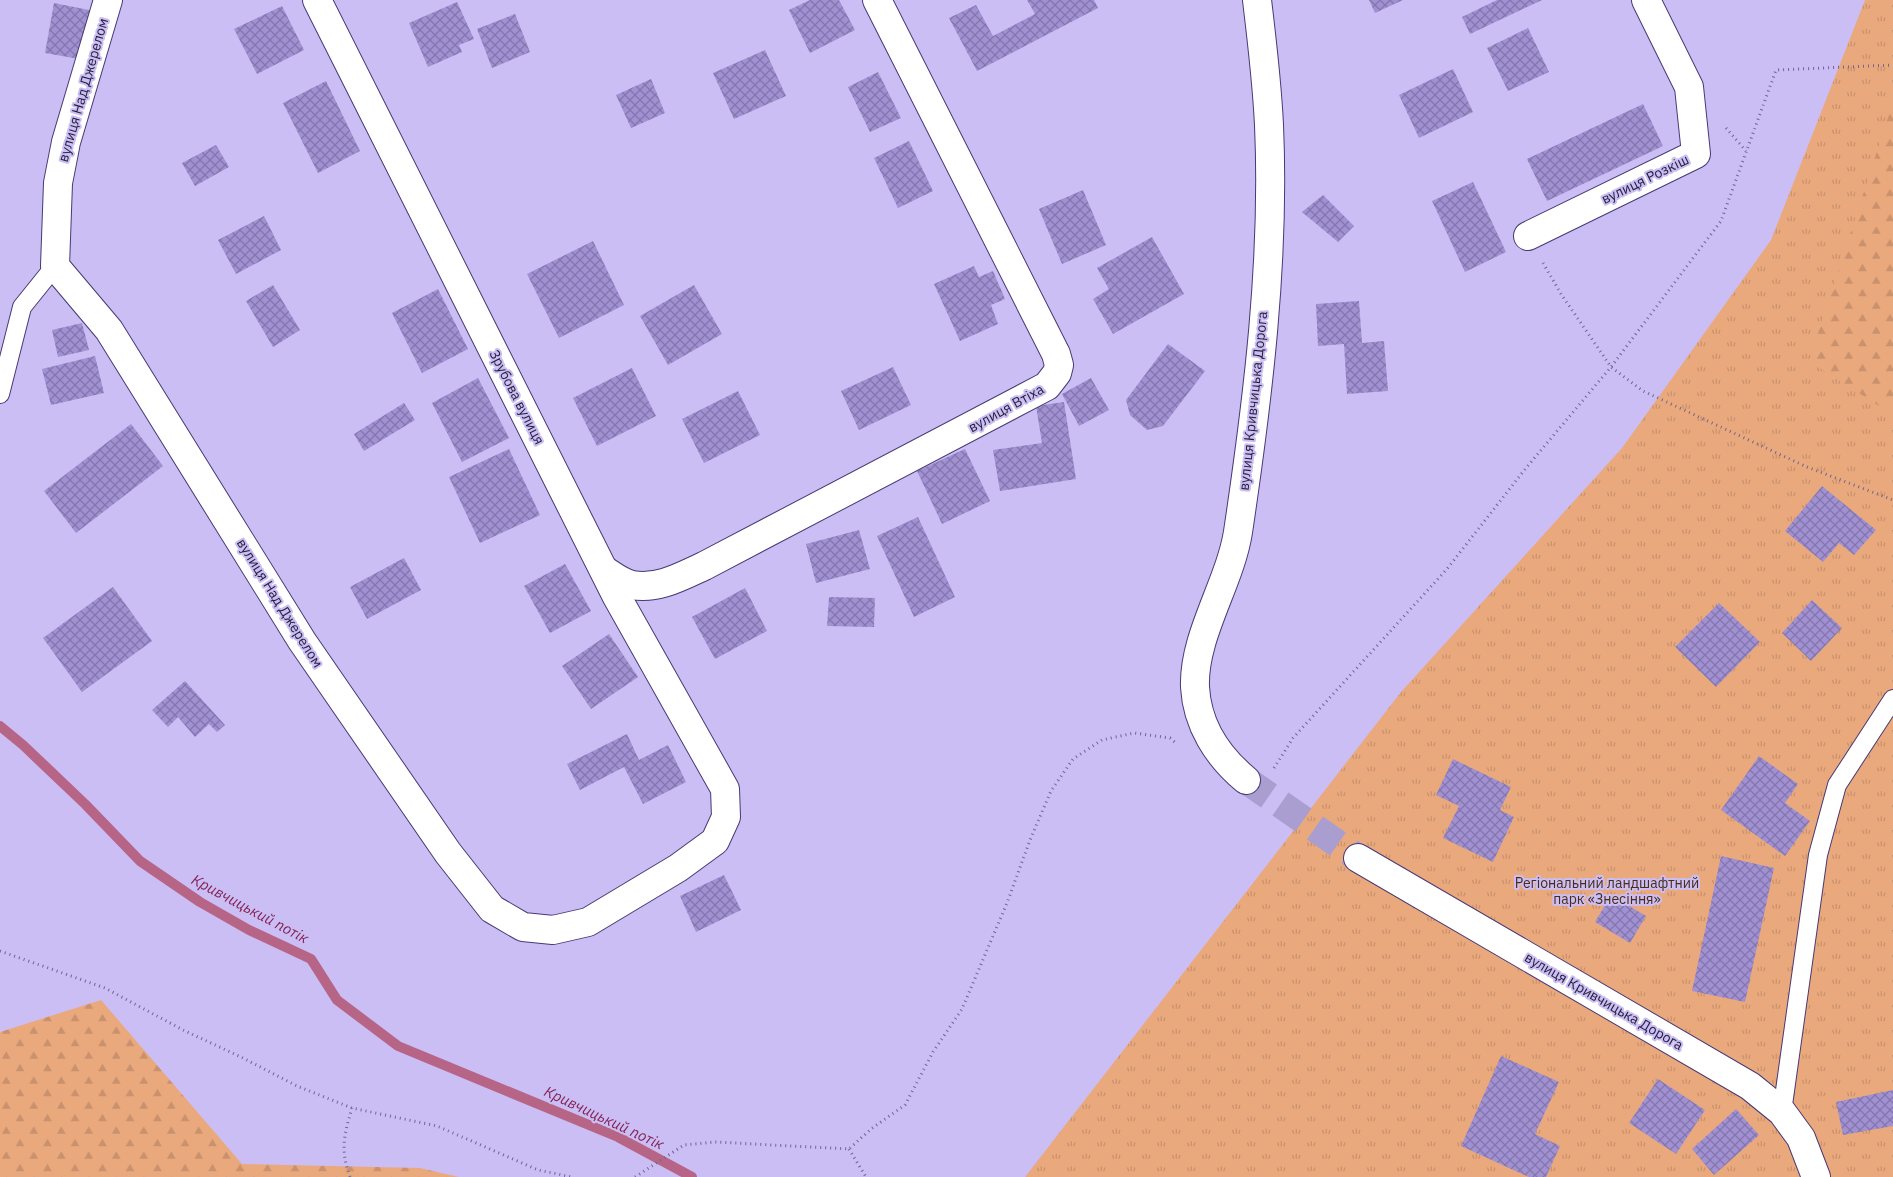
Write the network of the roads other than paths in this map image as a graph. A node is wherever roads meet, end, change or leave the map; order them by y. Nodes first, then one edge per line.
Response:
1 (108, 0) edge
2 (317, 0) edge
3 (876, 0) edge
4 (1257, 0) edge
5 (1646, 0) edge
6 (1528, 236) road end
7 (55, 266) junction
8 (0, 394) edge
9 (604, 570) junction
10 (1893, 698) edge
11 (1258, 777) tunnel mouth
12 (725, 789) joint
13 (1358, 858) tunnel mouth
14 (1782, 1112) junction
15 (1816, 1177) edge

1 - 7 street, вулиця Над Джерелом
2 - 9 street, Зрубова вулиця
3 - 9 street, вулиця Втіха
4 - 11 street, вулиця Кривчицька Дорога
5 - 6 street, вулиця Розкіш
7 - 8 lane
7 - 12 street, вулиця Над Джерелом
9 - 12 street, Зрубова вулиця
10 - 14 lane
13 - 14 street, вулиця Кривчицька Дорога
14 - 15 street, вулиця Кривчицька Дорога

